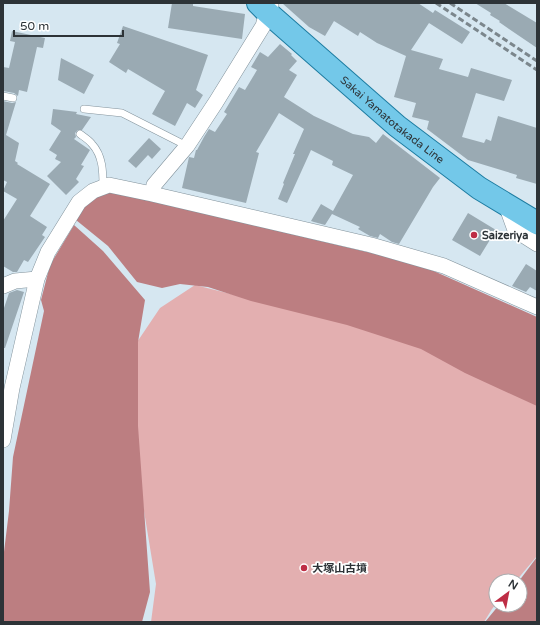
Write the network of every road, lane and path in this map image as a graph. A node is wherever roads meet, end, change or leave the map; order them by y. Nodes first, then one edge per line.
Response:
1 (266, 6) edge
2 (3, 96) edge
3 (13, 98) dead end
4 (84, 109) dead end
5 (80, 134) dead end
6 (187, 146) junction
7 (103, 187) junction
8 (152, 194) junction
9 (506, 205) junction
10 (537, 210) edge
11 (537, 224) edge
12 (537, 244) edge
13 (37, 278) junction
14 (3, 286) edge
15 (537, 307) edge
16 (3, 440) edge

1 - 6 street
1 - 9 main road, Sakai Yamatotakada Line
2 - 3 lane
4 - 6 lane
5 - 7 lane
6 - 8 street
7 - 8 street
7 - 13 street
8 - 15 street
9 - 10 street
9 - 11 main road, Sakai Yamatotakada Line
9 - 12 street
13 - 14 street
13 - 16 street

